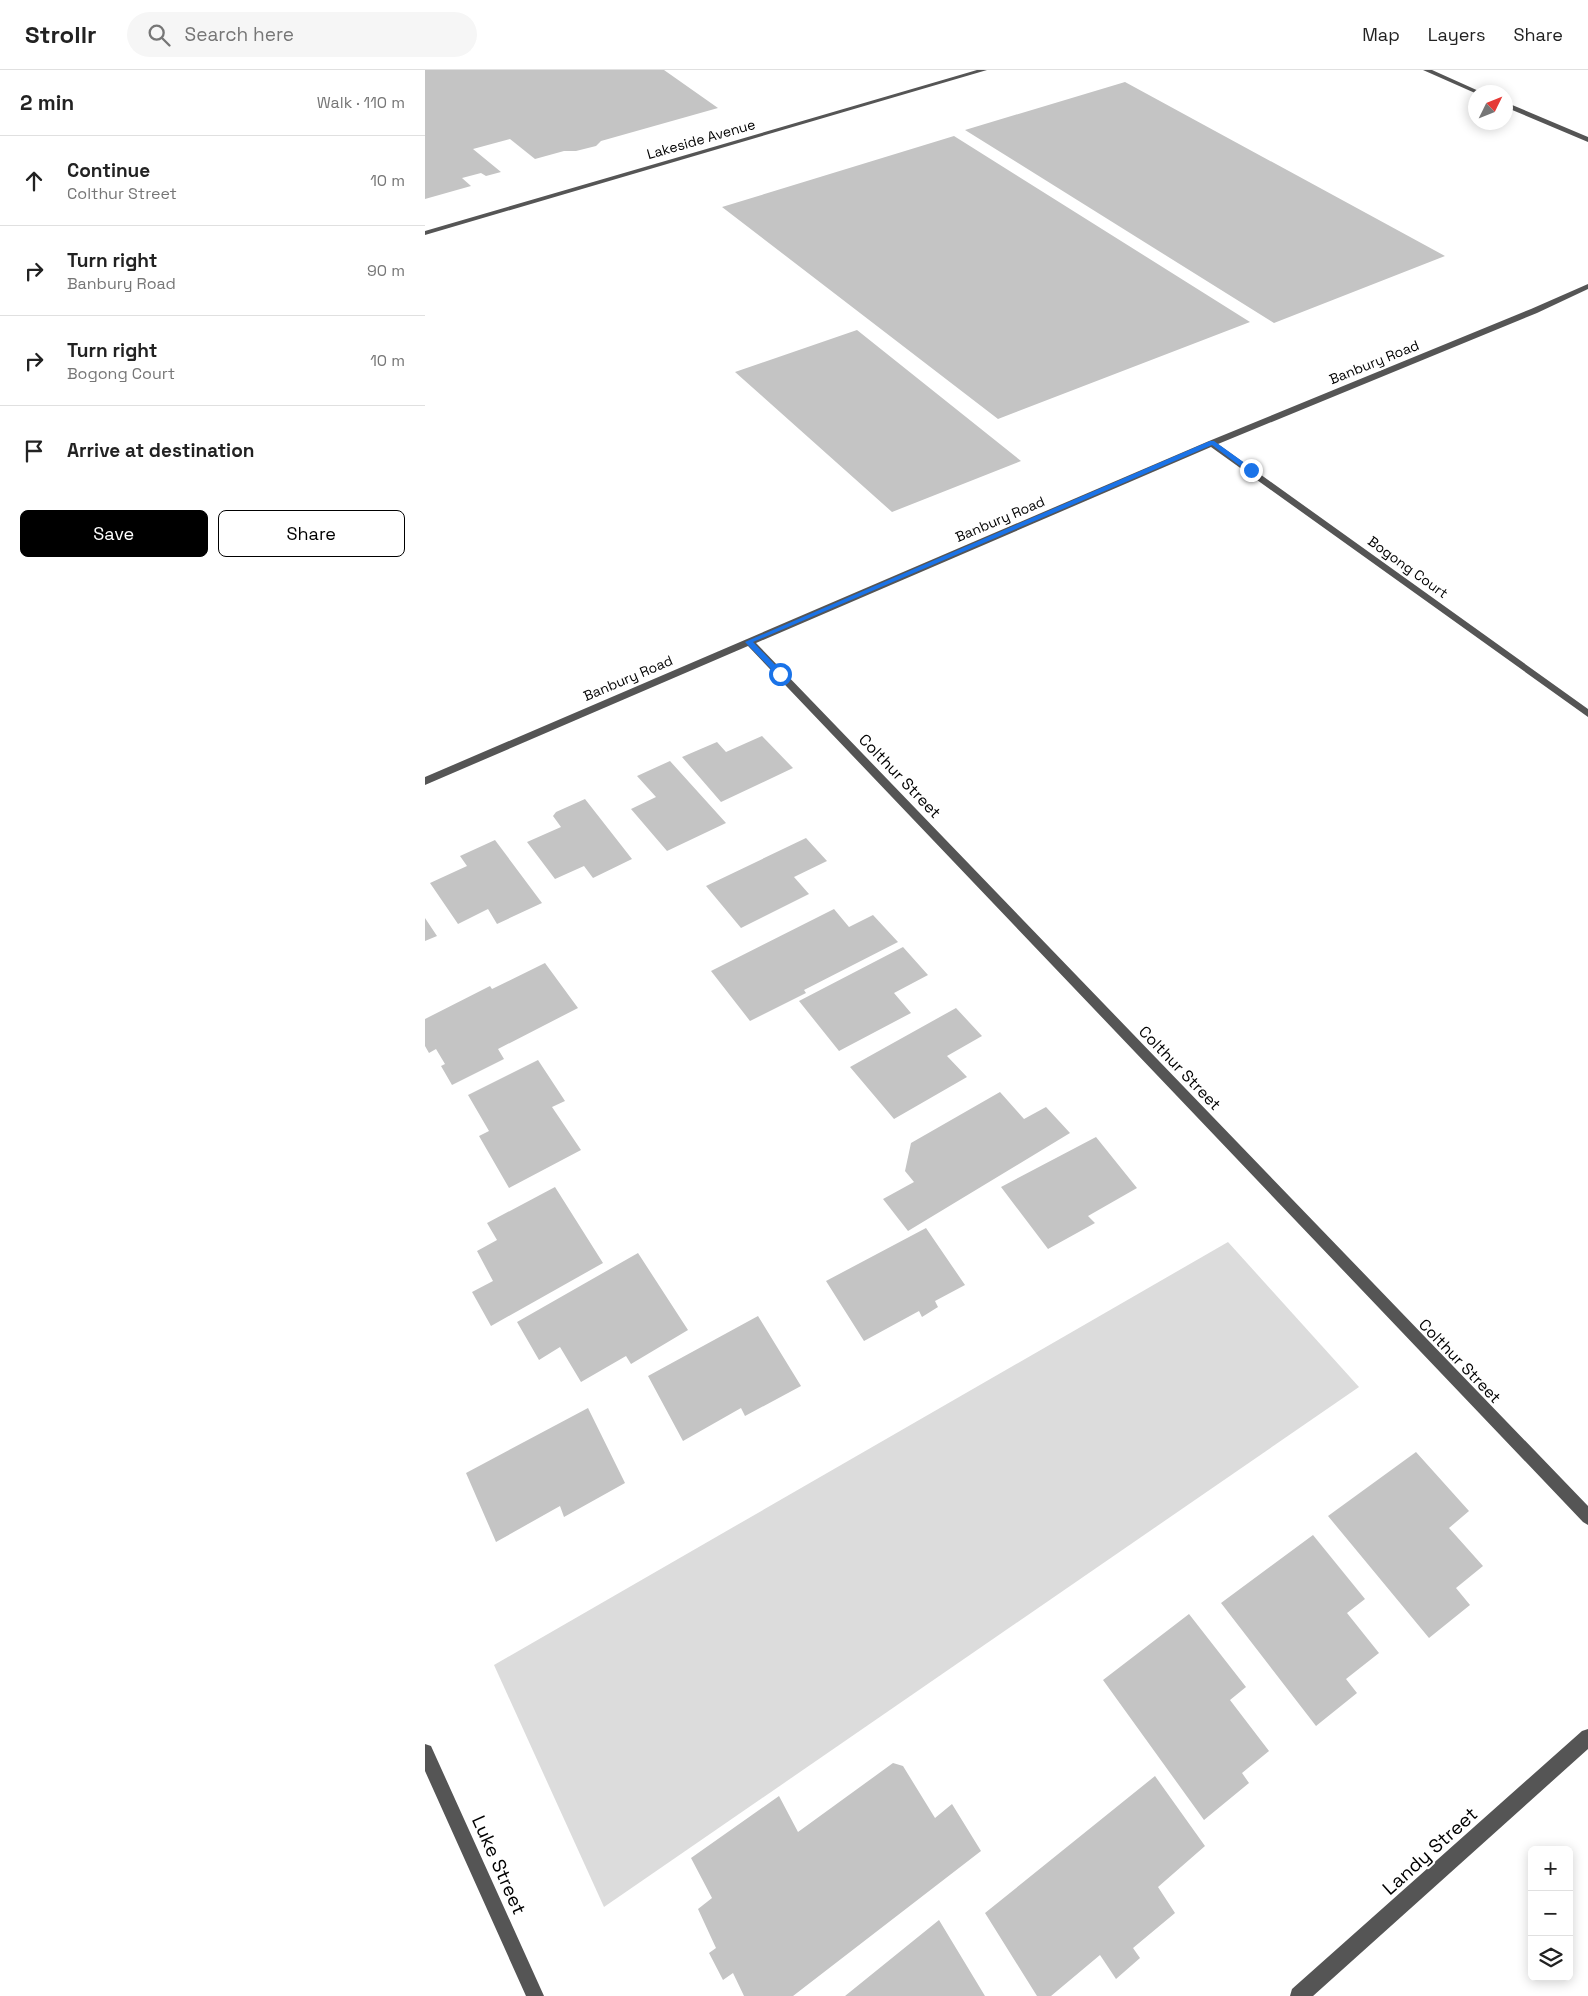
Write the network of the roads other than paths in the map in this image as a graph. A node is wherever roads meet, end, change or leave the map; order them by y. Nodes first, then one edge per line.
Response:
1 (984, 70) edge
2 (1426, 70) edge
3 (1468, 87) edge
4 (1513, 107) edge
5 (1588, 140) edge
6 (425, 233) edge
7 (1588, 286) edge
8 (1212, 443) junction
9 (749, 642) junction
10 (1588, 714) edge
11 (425, 781) edge
12 (1588, 1517) edge
13 (1588, 1737) edge
14 (425, 1752) edge
15 (535, 1996) edge
16 (1299, 1996) edge

1 - 6 street, Lakeside Avenue
2 - 3 street
4 - 5 street
7 - 8 street, Banbury Road
8 - 9 street, Banbury Road
8 - 10 street, Bogong Court
9 - 11 street, Banbury Road
9 - 12 street, Colthur Street
13 - 16 street, Landy Street
14 - 15 street, Luke Street

